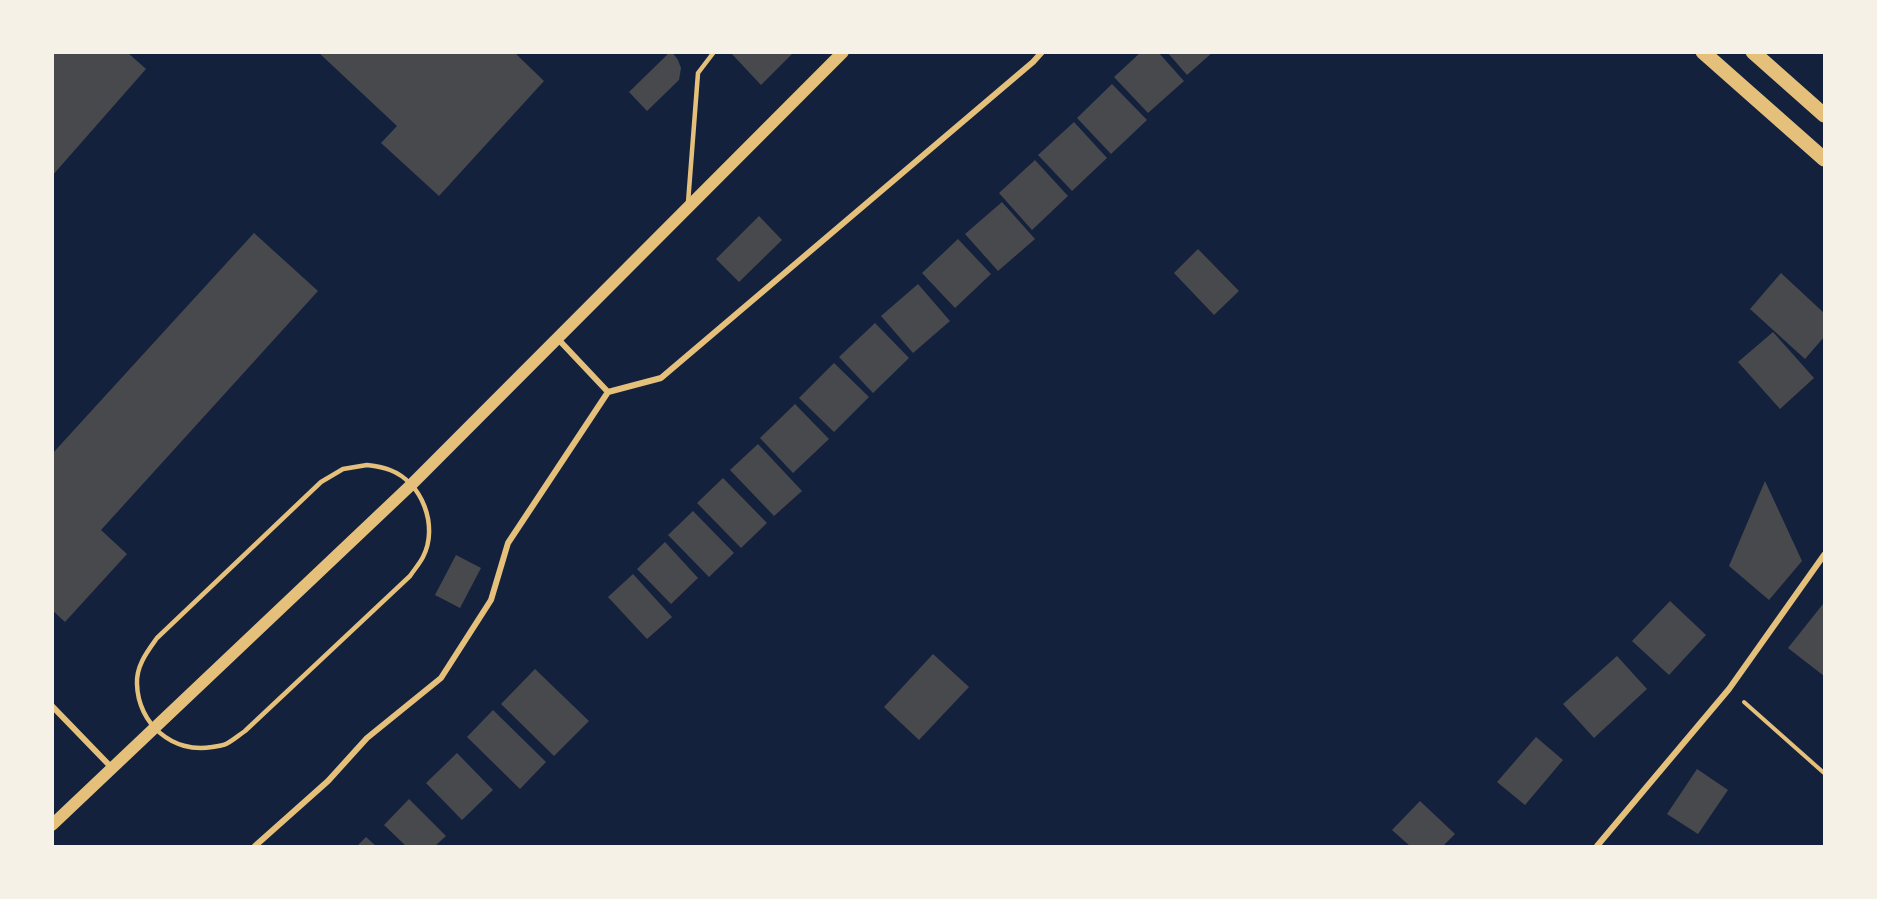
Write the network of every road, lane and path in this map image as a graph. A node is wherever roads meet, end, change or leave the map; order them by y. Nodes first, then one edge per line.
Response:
1 (714, 52) edge
2 (843, 52) edge
3 (1042, 52) edge
4 (1703, 52) edge
5 (1753, 52) edge
6 (1824, 115) edge
7 (1824, 159) edge
8 (687, 209) junction
9 (558, 339) junction
10 (608, 392) junction
11 (412, 484) junction
12 (1824, 555) edge
13 (1729, 688) junction
14 (52, 706) edge
15 (155, 729) junction
16 (113, 768) junction
17 (1824, 773) edge
18 (52, 825) edge
19 (255, 846) edge
20 (1597, 846) edge

1 - 8 lane
2 - 8 main road
3 - 10 street
4 - 7 main road
5 - 6 main road
8 - 9 main road
9 - 10 street
9 - 11 main road
10 - 19 street
11 - 15 main road
11 - 15 lane
11 - 15 lane
12 - 13 street
13 - 17 path
13 - 20 street
14 - 16 street
15 - 16 main road
16 - 18 main road

